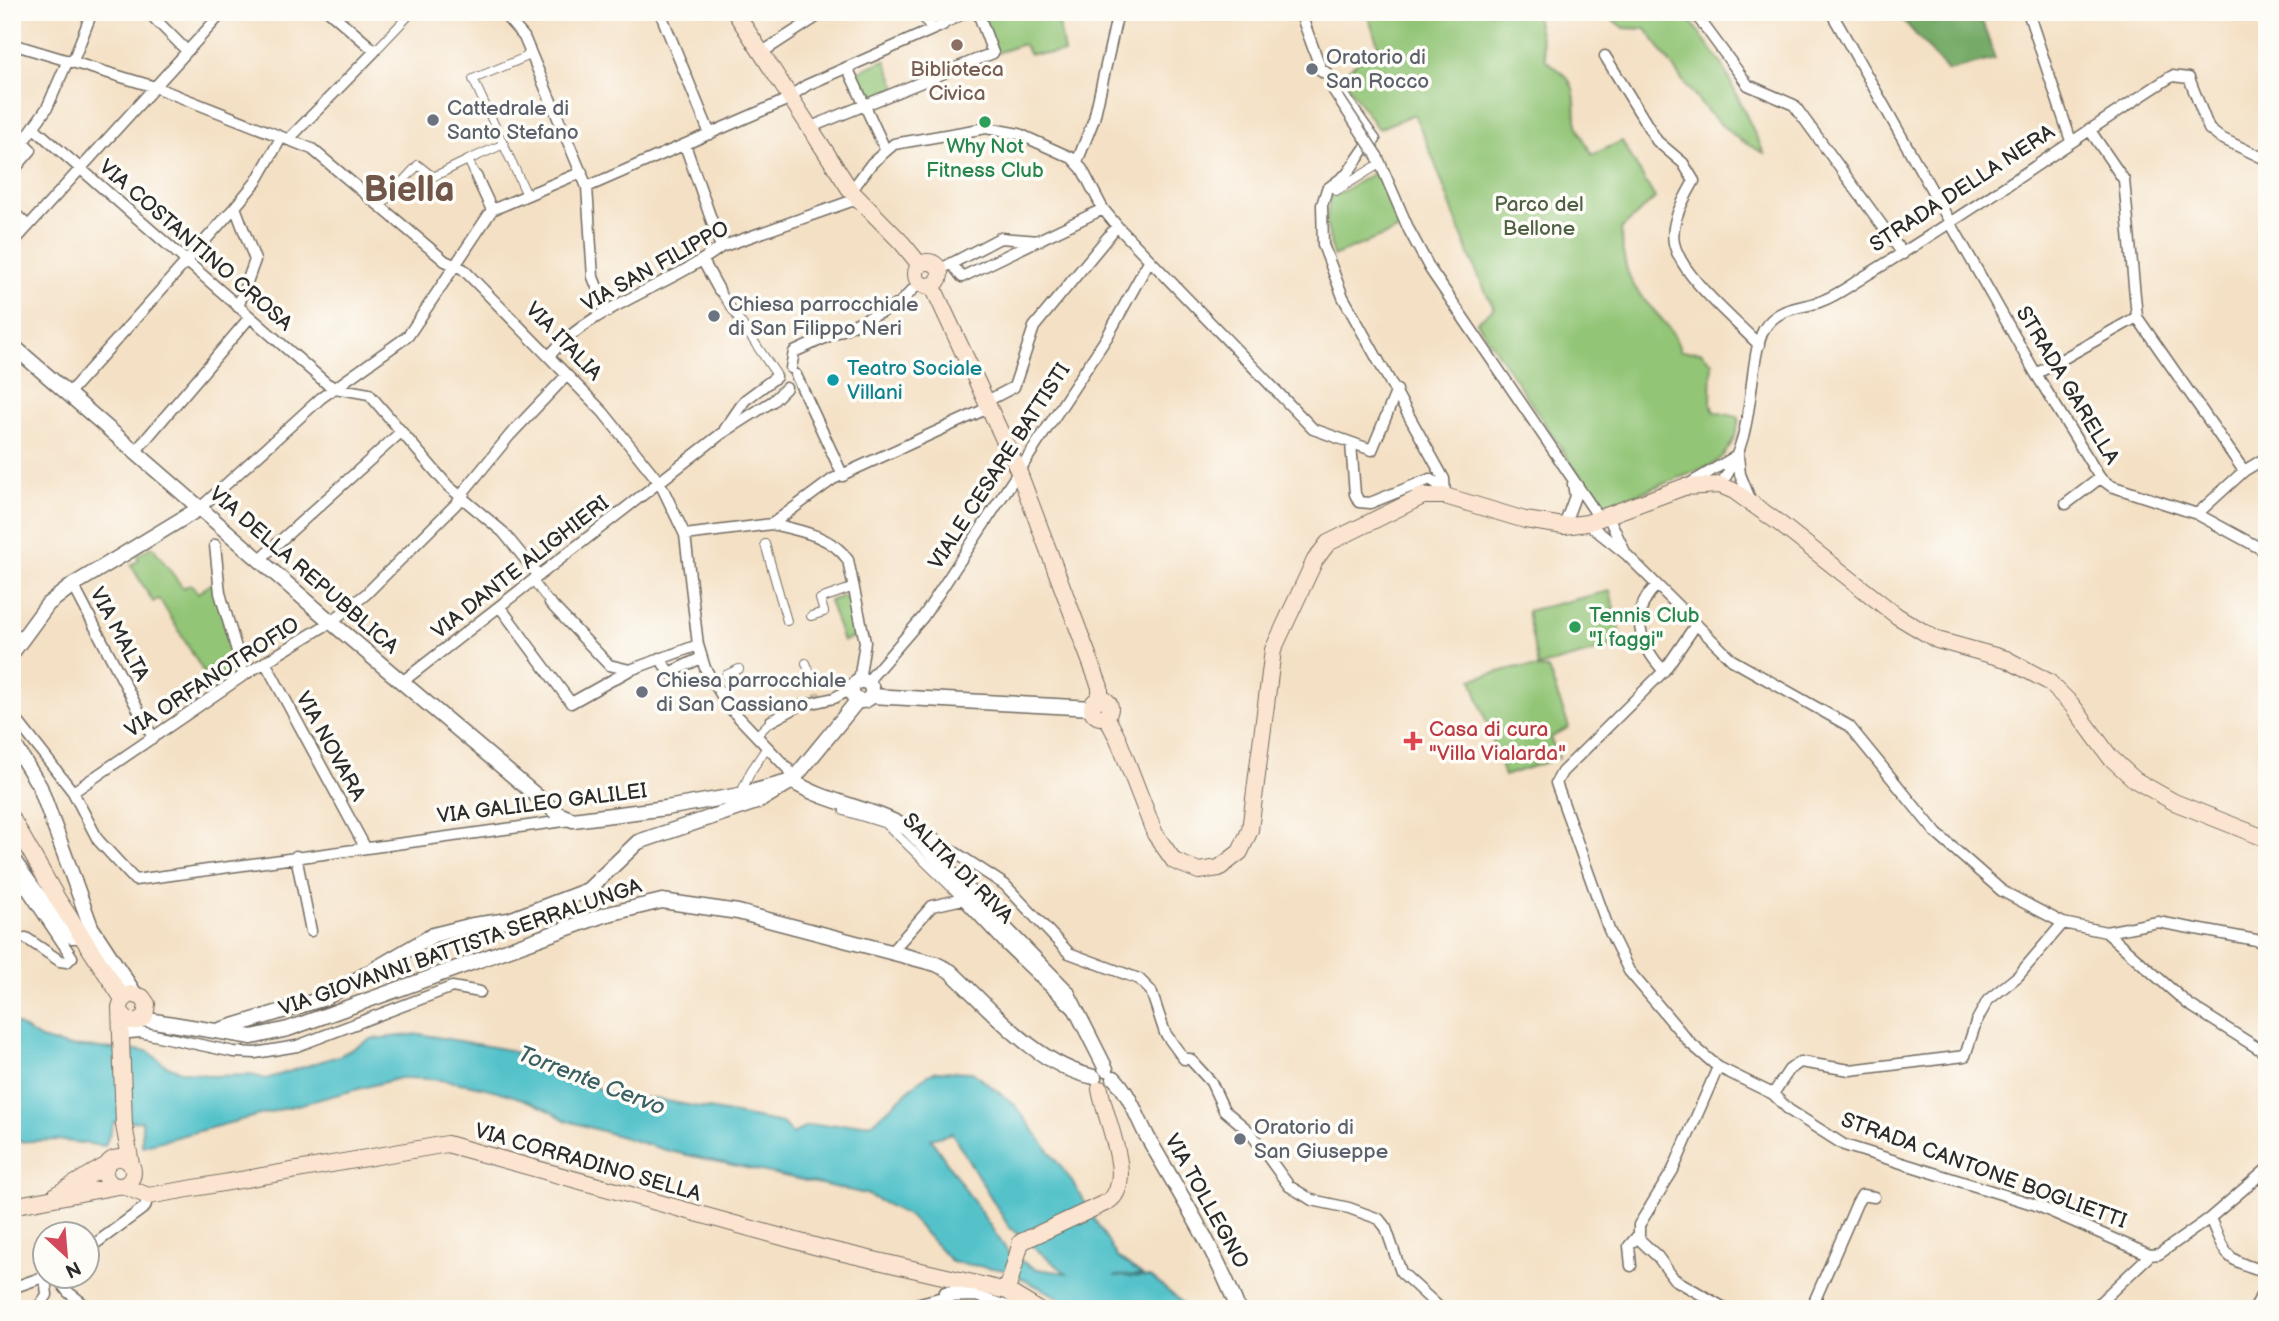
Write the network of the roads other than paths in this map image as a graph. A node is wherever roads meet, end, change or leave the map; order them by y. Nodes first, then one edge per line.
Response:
1 (92, 12) edge
2 (148, 12) edge
3 (223, 12) edge
4 (330, 12) edge
5 (412, 12) edge
6 (502, 12) edge
7 (660, 12) edge
8 (735, 12) edge
9 (824, 12) edge
10 (921, 12) edge
11 (1118, 12) edge
12 (1300, 12) edge
13 (1694, 12) edge
14 (1831, 12) edge
15 (2028, 12) edge
16 (976, 14) edge
17 (938, 27) junction
18 (12, 44) edge
19 (187, 51) junction
20 (374, 51) junction
21 (530, 51) junction
22 (761, 53) junction
23 (1605, 56) dead end
24 (71, 60) junction
25 (847, 67) junction
26 (1320, 68) junction
27 (155, 87) junction
28 (791, 97) junction
29 (863, 105) junction
30 (811, 127) junction
31 (34, 128) junction
32 (2089, 129) junction
33 (710, 134) junction
34 (12, 135) edge
35 (285, 139) junction
36 (2071, 141) junction
37 (23, 142) junction
38 (504, 144) junction
39 (685, 145) junction
40 (885, 149) junction
41 (1379, 159) junction
42 (468, 160) junction
43 (2267, 160) edge
44 (1077, 162) junction
45 (81, 169) junction
46 (12, 172) edge
47 (582, 172) junction
48 (476, 176) joint
49 (587, 187) junction
50 (1336, 191) dead end
51 (527, 195) junction
52 (854, 195) junction
53 (380, 205) junction
54 (235, 207) junction
55 (1103, 209) junction
56 (492, 210) junction
57 (12, 211) edge
58 (1951, 225) junction
59 (28, 226) junction
60 (1117, 226) junction
61 (1039, 241) junction
62 (12, 244) edge
63 (721, 247) junction
64 (1903, 254) junction
65 (186, 261) junction
66 (703, 261) junction
67 (1149, 261) junction
68 (454, 265) junction
69 (920, 265) junction
70 (945, 266) junction
71 (926, 284) junction
72 (719, 290) joint
73 (238, 306) junction
74 (607, 312) junction
75 (250, 317) junction
76 (2137, 317) junction
77 (12, 345) edge
78 (1759, 345) junction
79 (549, 355) junction
80 (793, 372) junction
81 (2036, 374) junction
82 (567, 375) junction
83 (776, 375) junction
84 (787, 387) junction
85 (335, 388) junction
86 (1397, 390) junction
87 (68, 394) junction
88 (798, 398) junction
89 (773, 401) junction
90 (986, 405) junction
91 (812, 412) junction
92 (401, 432) junction
93 (721, 434) junction
94 (1351, 443) junction
95 (135, 452) junction
96 (1738, 455) junction
97 (2267, 457) edge
98 (1018, 470) junction
99 (2244, 471) junction
100 (1570, 475) junction
101 (843, 476) junction
102 (2100, 478) junction
103 (660, 483) junction
104 (1720, 485) junction
105 (1684, 487) junction
106 (1445, 496) junction
107 (463, 497) junction
108 (1752, 503) junction
109 (2066, 504) dead end
110 (200, 508) junction
111 (2197, 514) junction
112 (1598, 519) junction
113 (1564, 526) junction
114 (766, 528) junction
115 (685, 535) junction
116 (220, 537) junction
117 (765, 544) dead end
118 (2267, 552) edge
119 (1626, 554) junction
120 (259, 560) junction
121 (536, 579) junction
122 (73, 585) junction
123 (1656, 586) junction
124 (854, 587) junction
125 (550, 603) joint
126 (500, 607) junction
127 (811, 616) dead end
128 (787, 621) dead end
129 (331, 622) junction
130 (1695, 626) junction
131 (698, 645) junction
132 (12, 653) edge
133 (660, 658) junction
134 (701, 658) junction
135 (265, 662) junction
136 (806, 663) dead end
137 (738, 669) dead end
138 (630, 670) junction
139 (1664, 671) junction
140 (726, 675) dead end
141 (244, 676) junction
142 (813, 681) tunnel mouth
143 (402, 682) junction
144 (861, 690) junction
145 (1099, 708) junction
146 (12, 714) edge
147 (771, 721) joint
148 (756, 736) junction
149 (153, 738) junction
150 (12, 741) edge
151 (767, 747) junction
152 (792, 781) junction
153 (73, 792) junction
154 (740, 795) junction
155 (12, 819) edge
156 (573, 820) junction
157 (908, 829) junction
158 (2267, 839) edge
159 (365, 847) junction
160 (12, 855) edge
161 (296, 856) junction
162 (26, 876) junction
163 (963, 899) junction
164 (2063, 923) junction
165 (311, 931) dead end
166 (2106, 932) junction
167 (26, 938) dead end
168 (83, 938) junction
169 (2267, 945) edge
170 (891, 952) junction
171 (480, 992) dead end
172 (1078, 1013) junction
173 (130, 1021) junction
174 (214, 1032) junction
175 (2267, 1054) edge
176 (1718, 1067) junction
177 (1104, 1081) junction
178 (1773, 1094) junction
179 (120, 1160) junction
180 (2267, 1169) edge
181 (121, 1186) junction
182 (151, 1196) junction
183 (1874, 1197) dead end
184 (38, 1201) junction
185 (12, 1206) edge
186 (2210, 1217) junction
187 (1639, 1234) junction
188 (102, 1239) edge
189 (2150, 1255) junction
190 (1632, 1266) dead end
191 (2267, 1272) edge
192 (32, 1281) edge
193 (2267, 1282) edge
194 (1003, 1287) junction
195 (12, 1288) edge
196 (46, 1290) edge
197 (66, 1290) edge
198 (947, 1298) junction
199 (37, 1309) edge
200 (90, 1309) edge
201 (897, 1309) edge
202 (1016, 1309) edge
203 (1037, 1309) edge
204 (1238, 1309) edge
205 (1441, 1309) edge
206 (1726, 1309) edge
207 (1811, 1309) edge
208 (2093, 1309) edge
209 (2255, 1309) edge

1 - 24 street
2 - 19 street
3 - 19 street
4 - 20 street
5 - 20 street
6 - 21 street
7 - 33 street
8 - 22 main road
9 - 22 street
10 - 17 street
11 - 44 street
12 - 26 street
13 - 64 street
14 - 58 street, STRADA GARELLA
15 - 36 street
16 - 17 street
16 - 29 street
17 - 25 street
18 - 24 street, VIA ITALIA
19 - 27 street
20 - 35 street
21 - 38 street
21 - 47 street
22 - 28 main road
23 - 78 street
24 - 27 street, VIA ITALIA
24 - 31 street
25 - 28 street
25 - 29 street
26 - 41 street, bridge
26 - 86 street
27 - 35 street, VIA ITALIA
27 - 45 street
28 - 30 main road
28 - 33 street
29 - 30 street
29 - 40 street
30 - 52 main road
31 - 37 street
31 - 45 street, VIA COSTANTINO CROSA
32 - 36 street, STRADA DELLA NERA
32 - 43 street, STRADA DELLA NERA
32 - 76 street
33 - 39 street
34 - 37 street
35 - 53 street, VIA ITALIA
35 - 54 street
36 - 58 street, STRADA DELLA NERA
37 - 46 street
38 - 42 street
38 - 51 street
39 - 49 street
39 - 63 street
40 - 44 street
40 - 52 street
41 - 50 street
41 - 100 street
42 - 48 street
42 - 53 street
44 - 55 street
45 - 59 street
45 - 65 street, VIA COSTANTINO CROSA
47 - 49 street
47 - 51 street
48 - 56 street
49 - 74 street
51 - 56 street
52 - 63 street, VIA SAN FILIPPO
52 - 69 main road
53 - 68 street, VIA ITALIA
54 - 65 street
54 - 73 street
55 - 60 street
55 - 61 street
56 - 68 street
57 - 59 street
58 - 64 street, STRADA DELLA NERA
58 - 81 street, STRADA GARELLA
59 - 62 street
60 - 67 street
60 - 90 street
61 - 70 street
61 - 70 street
63 - 66 street, VIA SAN FILIPPO
64 - 78 street, STRADA DELLA NERA
65 - 73 street, VIA COSTANTINO CROSA
65 - 87 street
66 - 72 street
66 - 74 street, VIA SAN FILIPPO
67 - 94 street
67 - 98 street, VIALE CESARE BATTISTI
68 - 79 street, VIA ITALIA
68 - 85 street
69 - 70 main road
69 - 71 main road
70 - 71 main road
71 - 80 street
71 - 90 main road
72 - 83 street
73 - 75 street, VIA COSTANTINO CROSA
74 - 79 street, VIA SAN FILIPPO
75 - 85 street, VIA COSTANTINO CROSA
75 - 95 street
76 - 81 street
76 - 99 street
77 - 87 street, VIA DELLA REPUBBLICA
78 - 96 street, STRADA DELLA NERA
79 - 82 street, VIA ITALIA
80 - 83 street
80 - 84 street
80 - 91 street
81 - 102 street, STRADA GARELLA
82 - 103 street, VIA ITALIA
82 - 107 street, VIA ORFANOTROFIO
83 - 84 street
83 - 93 street
84 - 88 street
84 - 89 street
85 - 92 street
85 - 110 street
86 - 94 street
86 - 106 street
87 - 95 street, VIA DELLA REPUBBLICA
88 - 89 street
88 - 91 street
89 - 93 street
90 - 98 main road
90 - 101 street
91 - 101 street
92 - 107 street
92 - 120 street
93 - 103 street, VIA DANTE ALIGHIERI
94 - 106 street
95 - 110 street, VIA DELLA REPUBBLICA
96 - 104 street, STRADA DELLA NERA
96 - 105 street
96 - 108 street
97 - 99 street
98 - 144 street, VIALE CESARE BATTISTI
98 - 145 main road
99 - 111 street
100 - 112 street
100 - 113 street
101 - 114 street
102 - 109 street
102 - 111 street, STRADA GARELLA
103 - 115 street, VIA ITALIA
103 - 121 street, VIA DANTE ALIGHIERI
104 - 105 main road
104 - 108 main road
105 - 112 main road
106 - 113 main road
106 - 145 main road
107 - 121 street
107 - 129 street, VIA ORFANOTROFIO
108 - 158 main road
110 - 116 street, VIA DELLA REPUBBLICA
110 - 122 street
111 - 118 street, STRADA GARELLA
112 - 113 main road
112 - 119 street
112 - 119 street
114 - 115 street
114 - 124 street
115 - 131 street, VIA ITALIA
116 - 120 street, VIA DELLA REPUBBLICA
116 - 141 street
117 - 128 street
119 - 123 street
120 - 129 street, VIA DELLA REPUBBLICA
121 - 125 street
121 - 126 street, VIA DANTE ALIGHIERI
122 - 132 street
122 - 149 street, VIA MALTA
123 - 130 street
123 - 139 street
124 - 127 street
124 - 144 street
125 - 138 street
126 - 138 street
126 - 143 street, VIA DANTE ALIGHIERI
129 - 135 street, VIA ORFANOTROFIO
129 - 143 street, VIA DELLA REPUBBLICA
130 - 139 street
130 - 164 street
131 - 133 street
131 - 134 street, VIA ITALIA
133 - 134 street
133 - 138 street
134 - 148 street, VIA ITALIA
135 - 141 street, VIA ORFANOTROFIO
135 - 159 street, VIA NOVARA
136 - 142 street
137 - 140 street
139 - 176 street, STRADA CANTONE BOGLIETTI
141 - 149 street, VIA ORFANOTROFIO
143 - 156 street, VIA DELLA REPUBBLICA
144 - 145 street
144 - 147 street
144 - 152 street
146 - 153 street
147 - 148 street
148 - 151 street, VIA ITALIA
149 - 153 street, VIA ORFANOTROFIO
150 - 173 street
151 - 152 street, VIA ITALIA
151 - 154 street
152 - 154 street, VIA GALILEO GALILEI
152 - 157 street, VIA ITALIA
152 - 163 street, SALITA DI RIVA
152 - 174 street
153 - 161 street, VIA GALILEO GALILEI
154 - 156 street, VIA GALILEO GALILEI
155 - 168 main road
156 - 159 street, VIA GALILEO GALILEI
157 - 172 street, SALITA DI RIVA
157 - 205 street
159 - 161 street, VIA GALILEO GALILEI
160 - 162 street
161 - 165 street
162 - 167 street
162 - 168 street
163 - 170 street
163 - 172 street, SALITA DI RIVA
164 - 166 street
164 - 178 street
166 - 169 street
166 - 175 street
168 - 173 main road
170 - 174 street, VIA GIOVANNI BATTISTA SERRALUNGA
170 - 177 street, VIA GIOVANNI BATTISTA SERRALUNGA
171 - 173 street
172 - 177 street, SALITA DI RIVA
173 - 174 street, VIA GIOVANNI BATTISTA SERRALUNGA
173 - 179 main road
176 - 178 street, STRADA CANTONE BOGLIETTI
176 - 187 street
177 - 194 main road, SALITA DI RIVA
177 - 204 street, VIA TOLLEGNO
178 - 189 street, STRADA CANTONE BOGLIETTI
179 - 181 main road
179 - 181 main road
179 - 182 main road
179 - 184 main road
180 - 186 street
181 - 182 main road
181 - 184 main road
182 - 188 street
182 - 194 main road, VIA CORRADINO SELLA
183 - 207 street
184 - 185 main road
186 - 189 street
186 - 191 street
187 - 190 street
187 - 206 street
189 - 208 street
192 - 195 street
193 - 209 street
194 - 198 street
194 - 203 main road, VIA CORRADINO SELLA
196 - 199 street
197 - 200 street
198 - 201 street
198 - 202 street

